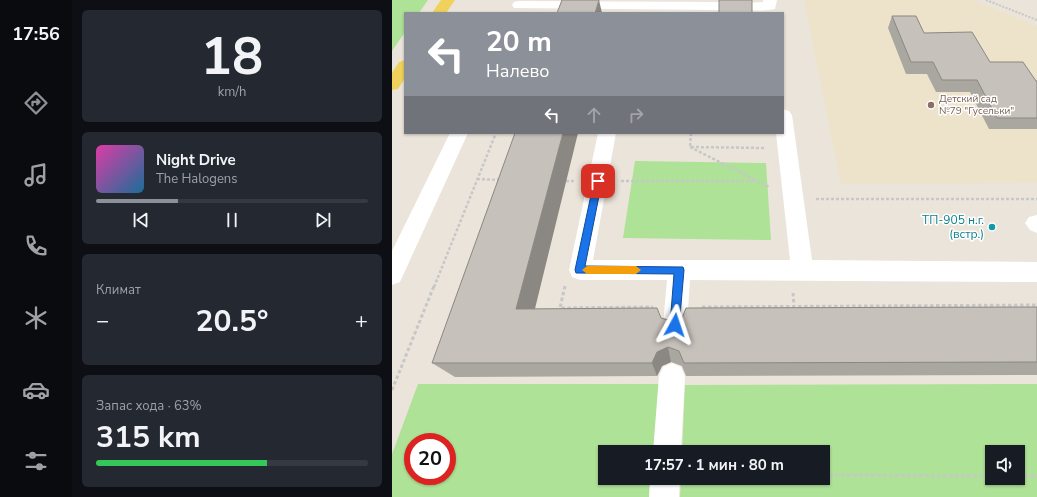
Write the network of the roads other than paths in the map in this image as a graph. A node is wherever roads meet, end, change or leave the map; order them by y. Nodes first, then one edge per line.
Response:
1 (448, 0) edge
2 (518, 6) edge
3 (719, 6) edge
4 (748, 6) edge
5 (770, 6) edge
6 (440, 12) edge
7 (404, 67) edge
8 (392, 85) edge
9 (784, 123) edge
10 (459, 134) edge
11 (608, 134) edge
12 (679, 270) junction
13 (802, 270) junction
14 (1037, 272) edge
15 (392, 275) edge
16 (675, 325) edge
17 (672, 376) dead end
18 (667, 445) edge
19 (665, 485) edge
20 (664, 497) edge

1 - 6 main road
2 - 3 street
4 - 5 street
7 - 8 main road
9 - 13 street
10 - 15 street
11 - 12 street
12 - 13 street
12 - 16 street
13 - 14 street
17 - 18 street
19 - 20 street

